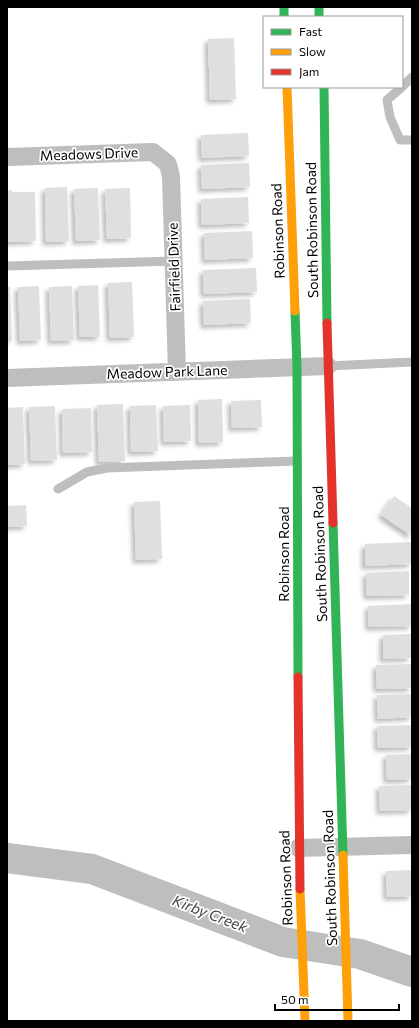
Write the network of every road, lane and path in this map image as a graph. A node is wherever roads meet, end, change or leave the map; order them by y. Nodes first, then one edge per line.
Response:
1 (412, 77) edge
2 (403, 86) edge
3 (287, 88) edge
4 (324, 88) edge
5 (401, 88) edge
6 (412, 140) edge
7 (7, 157) edge
8 (168, 164) joint
9 (175, 261) junction
10 (7, 266) edge
11 (412, 362) edge
12 (328, 366) junction
13 (297, 367) junction
14 (178, 372) junction
15 (7, 378) edge
16 (297, 461) junction
17 (58, 488) dead end
18 (412, 845) edge
19 (343, 846) junction
20 (298, 848) junction
21 (305, 1021) edge
22 (348, 1021) edge

1 - 2 lane
3 - 13 street, Robinson Road
4 - 12 street, South Robinson Road
5 - 6 lane
7 - 8 street, Meadows Drive
8 - 9 street, Fairfield Drive
9 - 10 lane
9 - 14 street, Fairfield Drive
11 - 12 lane
12 - 13 street, Meadow Park Lane
12 - 19 street, South Robinson Road
13 - 14 street, Meadow Park Lane
13 - 16 street, Robinson Road
14 - 15 street, Meadow Park Lane
16 - 17 lane
16 - 20 street, Robinson Road
18 - 19 street
19 - 20 street
19 - 22 street, South Robinson Road
20 - 21 street, Robinson Road

